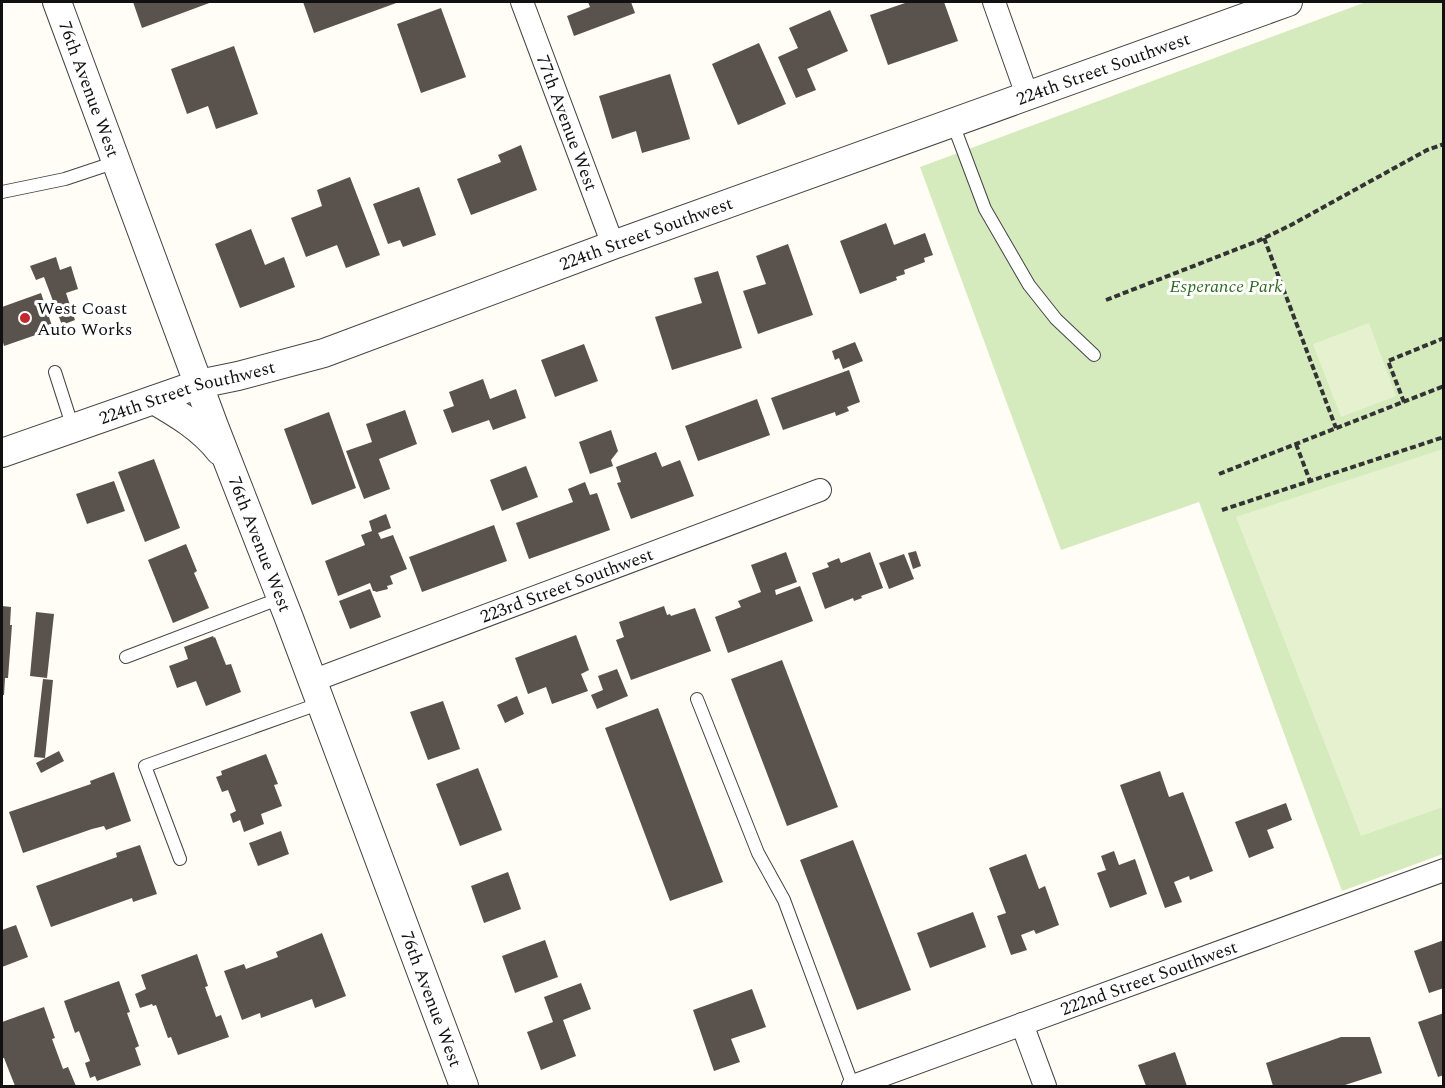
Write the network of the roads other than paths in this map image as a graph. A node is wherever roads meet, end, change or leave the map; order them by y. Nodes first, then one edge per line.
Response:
1 (57, 2) edge
2 (522, 2) edge
3 (994, 2) edge
4 (1288, 2) edge
5 (1028, 95) junction
6 (953, 124) junction
7 (116, 162) junction
8 (2, 192) edge
9 (613, 245) junction
10 (1094, 355) dead end
11 (55, 372) dead end
12 (199, 384) junction
13 (154, 400) junction
14 (74, 428) junction
15 (2, 453) edge
16 (229, 462) junction
17 (820, 490) dead end
18 (281, 598) junction
19 (126, 657) dead end
20 (316, 692) junction
21 (697, 699) dead end
22 (180, 859) dead end
23 (1443, 870) edge
24 (1022, 1024) junction
25 (464, 1086) edge
26 (853, 1086) edge
27 (1045, 1086) edge

1 - 7 street, 76th Avenue West
2 - 9 street, 77th Avenue West
3 - 5 street
4 - 5 street, 224th Street Southwest
5 - 6 street, 224th Street Southwest
6 - 9 street, 224th Street Southwest
6 - 10 lane
7 - 8 lane
7 - 12 street, 76th Avenue West
9 - 12 street, 224th Street Southwest
11 - 14 lane
12 - 13 street, 224th Street Southwest
12 - 16 street, 76th Avenue West
13 - 14 street, 224th Street Southwest
13 - 16 street
14 - 15 street, 224th Street Southwest
16 - 18 street, 76th Avenue West
17 - 20 street, 223rd Street Southwest
18 - 19 lane
18 - 20 street, 76th Avenue West
20 - 22 lane
20 - 25 street, 76th Avenue West
21 - 26 lane
23 - 24 street, 222nd Street Southwest
24 - 26 street, 222nd Street Southwest
24 - 27 street

